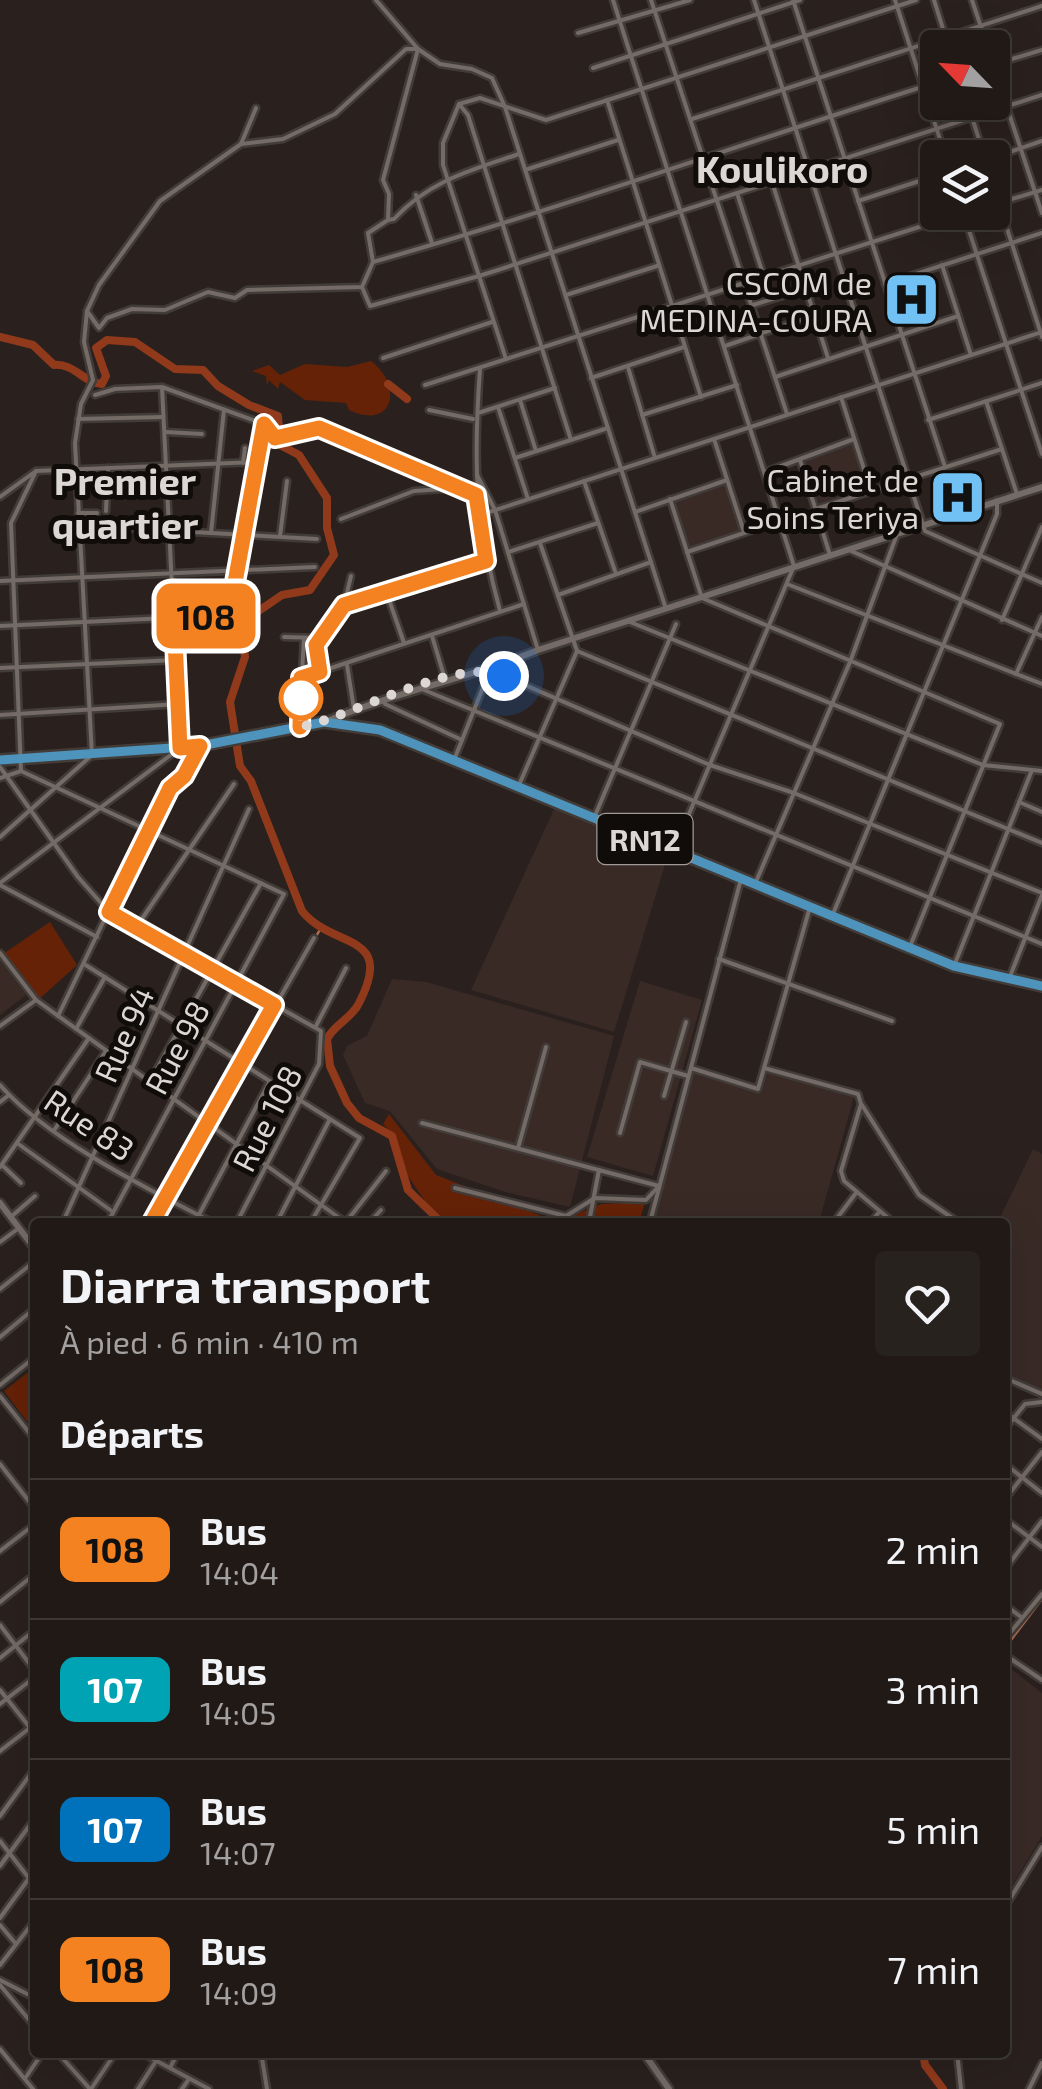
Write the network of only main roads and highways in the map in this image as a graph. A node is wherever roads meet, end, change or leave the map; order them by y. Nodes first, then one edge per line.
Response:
1 (0, 764) edge
2 (1042, 986) edge

1 - 2 main road, RN12

